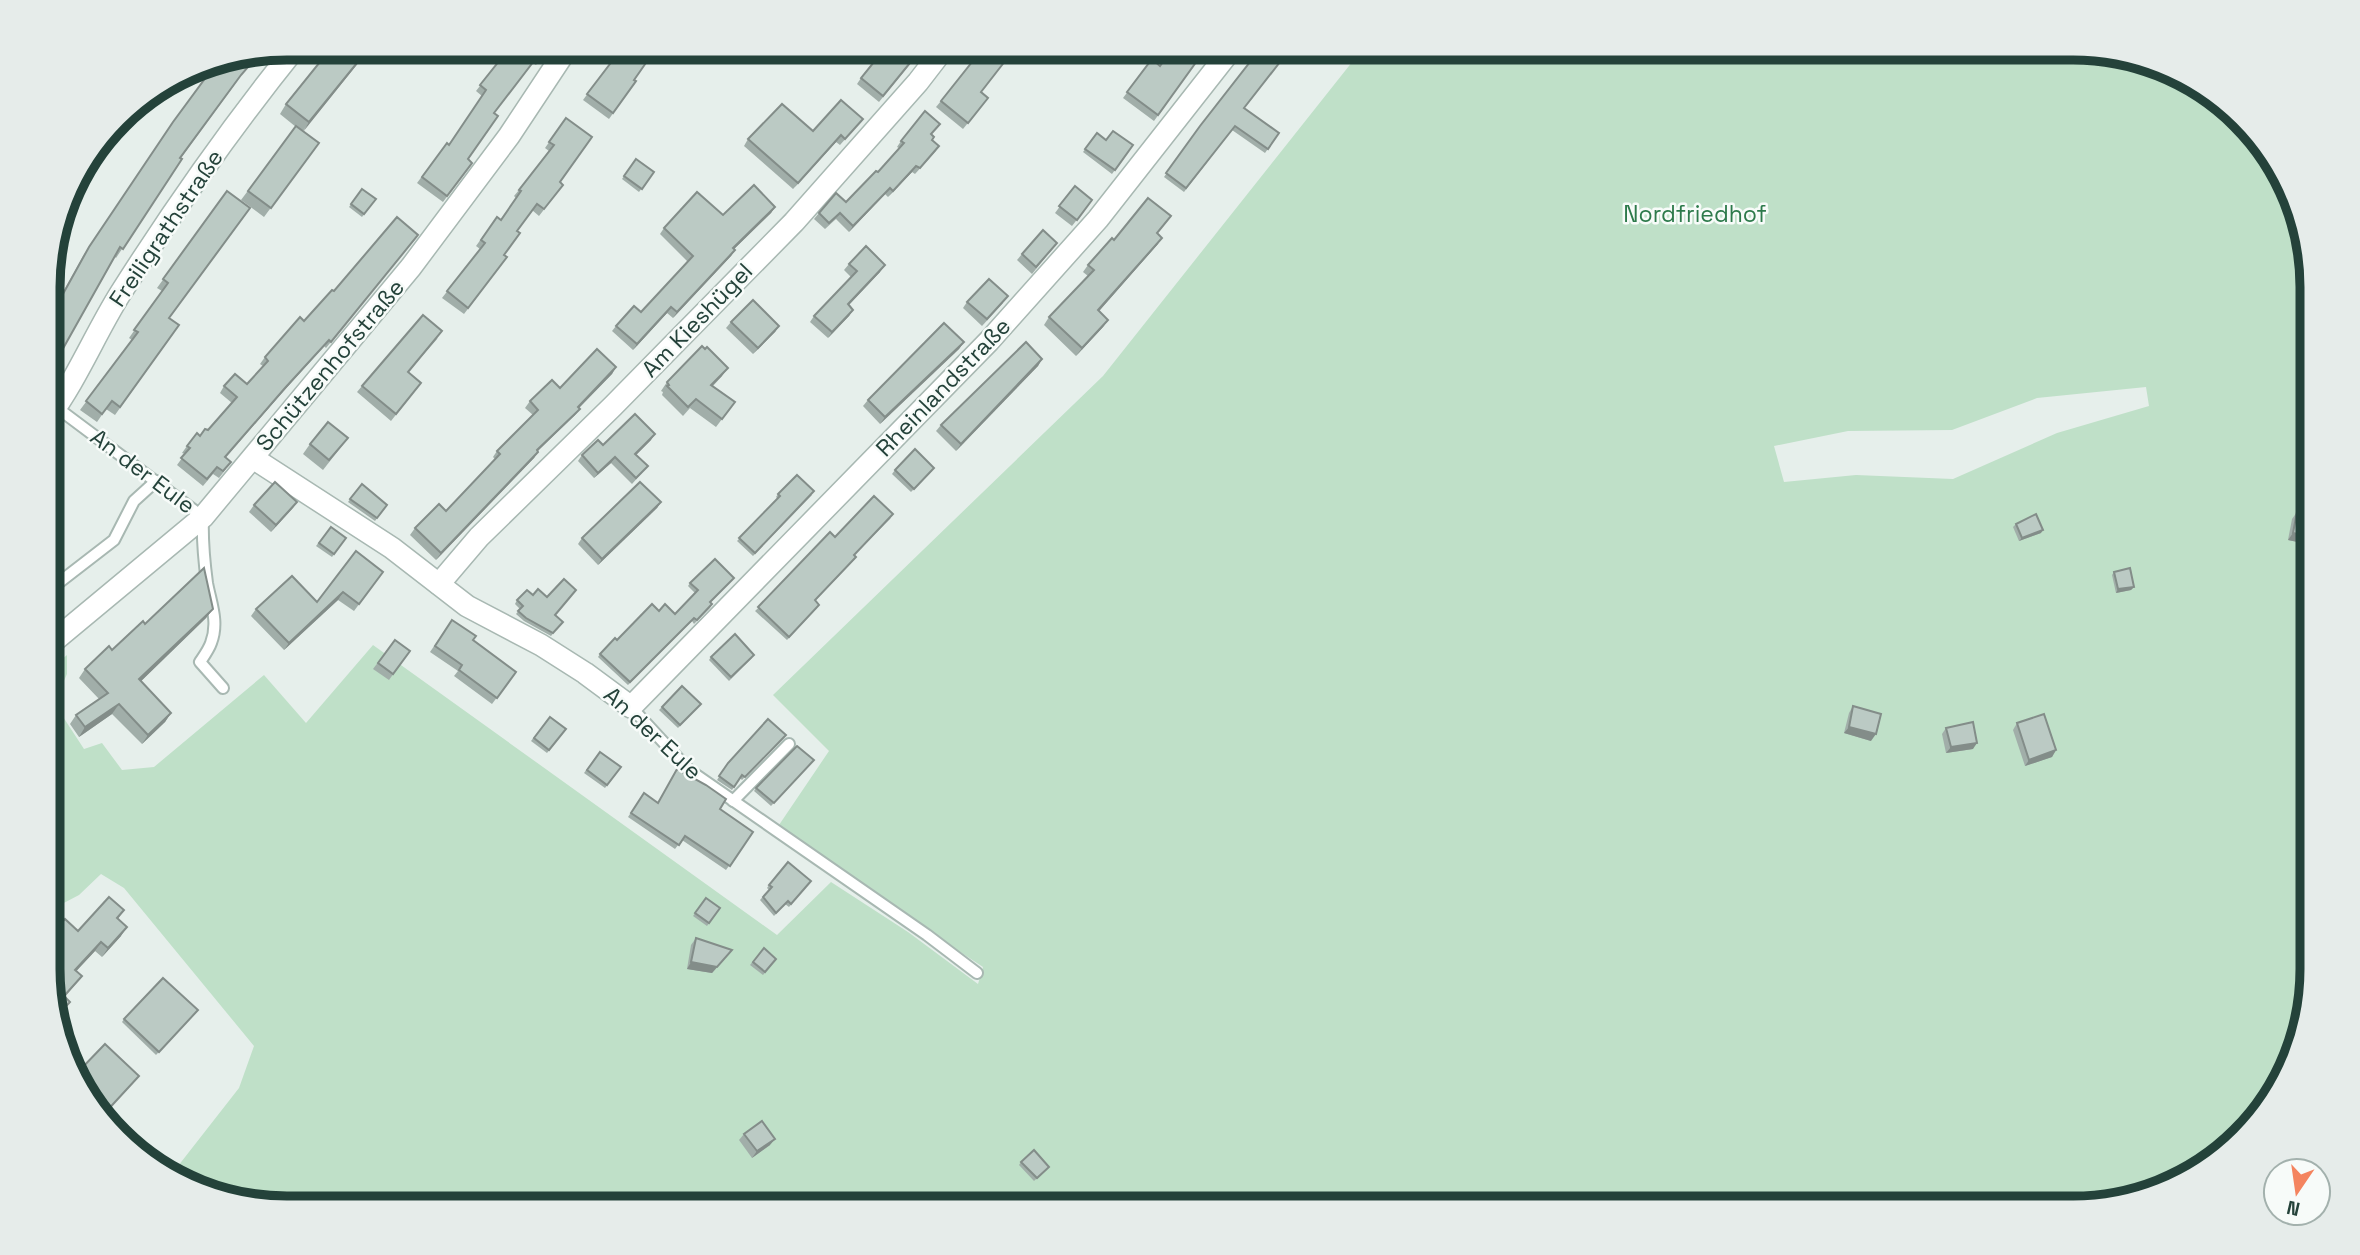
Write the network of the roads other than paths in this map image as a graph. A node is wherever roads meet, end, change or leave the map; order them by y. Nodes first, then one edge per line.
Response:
1 (286, 60) edge
2 (559, 60) edge
3 (935, 60) edge
4 (1223, 60) edge
5 (60, 393) edge
6 (60, 414) edge
7 (253, 458) junction
8 (156, 481) junction
9 (203, 517) junction
10 (60, 582) edge
11 (439, 584) junction
12 (60, 636) edge
13 (223, 688) dead end
14 (631, 707) junction
15 (789, 744) dead end
16 (733, 801) junction
17 (977, 972) dead end

1 - 5 street, Freiligrathstraße
2 - 7 street, Schützenhofstraße
3 - 11 street, Am Kieshügel
4 - 14 street, Rheinlandstraße
6 - 8 lane, An der Eule
7 - 9 street, Schützenhofstraße
7 - 11 street, An der Eule
8 - 9 lane, An der Eule
8 - 10 lane
9 - 12 street, Schützenhofstraße
9 - 13 lane
11 - 14 street, An der Eule
14 - 16 lane, An der Eule
15 - 16 lane
16 - 17 lane, An der Eule

